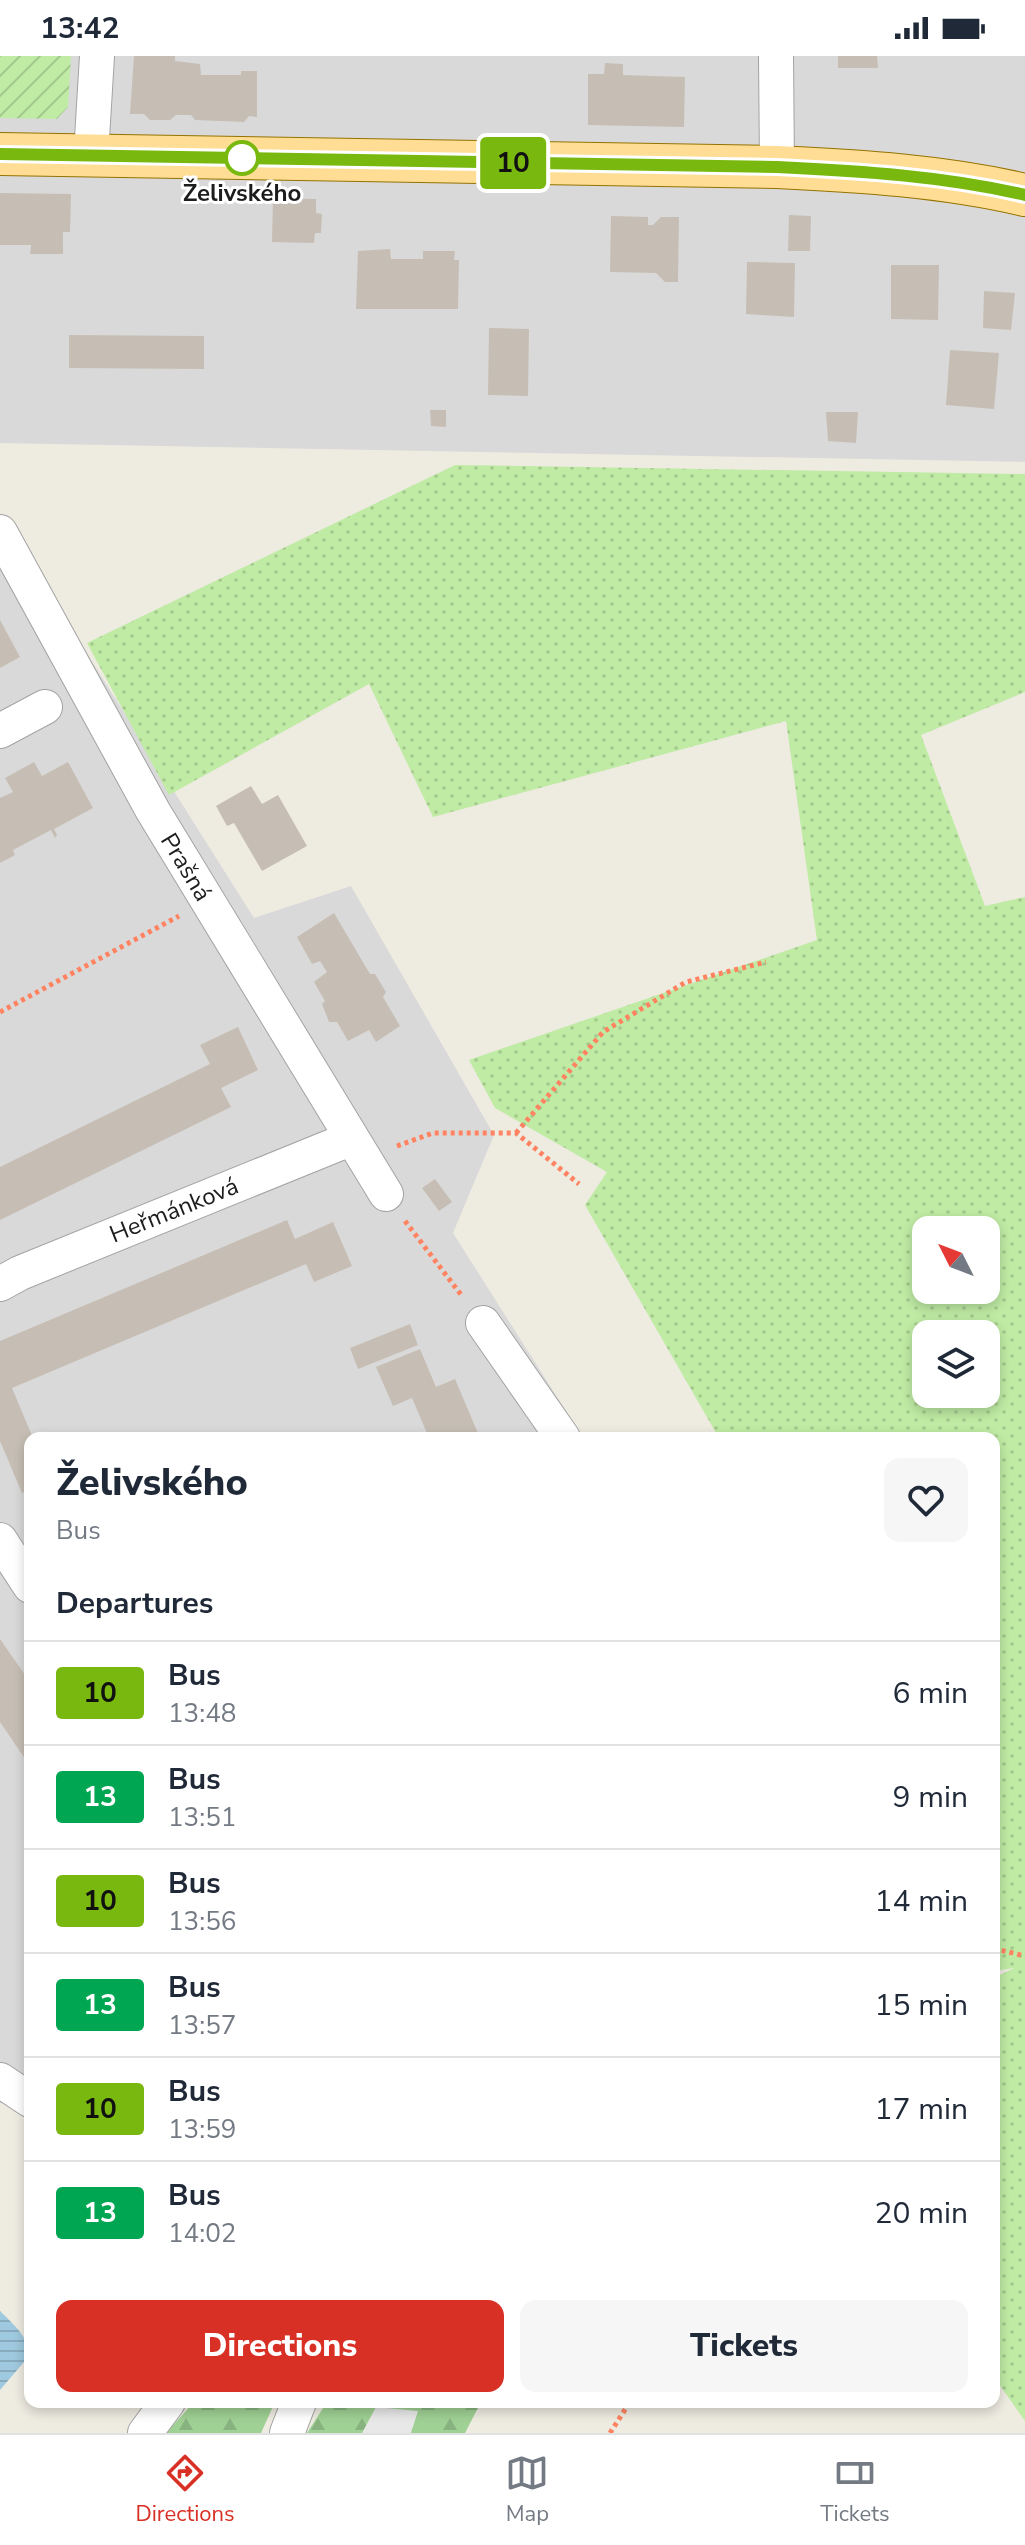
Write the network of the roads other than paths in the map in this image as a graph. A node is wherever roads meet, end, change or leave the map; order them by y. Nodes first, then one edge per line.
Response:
1 (97, 56) edge
2 (776, 56) edge
3 (0, 154) edge
4 (91, 155) junction
5 (777, 167) junction
6 (1025, 195) edge
7 (0, 532) edge
8 (45, 707) dead end
9 (0, 731) edge
10 (356, 1149) junction
11 (386, 1194) road end
12 (0, 1284) edge
13 (483, 1323) road end
14 (559, 1432) edge
15 (0, 1540) edge
16 (24, 1577) edge
17 (0, 2080) edge
18 (24, 2096) edge
19 (164, 2408) edge
20 (297, 2408) edge
21 (145, 2433) edge
22 (287, 2433) edge

1 - 4 street
2 - 5 street
3 - 4 main road
4 - 5 main road
5 - 6 main road
7 - 10 street, Prašná
8 - 9 street
10 - 11 street, Prašná
10 - 12 street, Heřmánková
13 - 14 street
15 - 16 street
17 - 18 street
19 - 21 street
20 - 22 street

